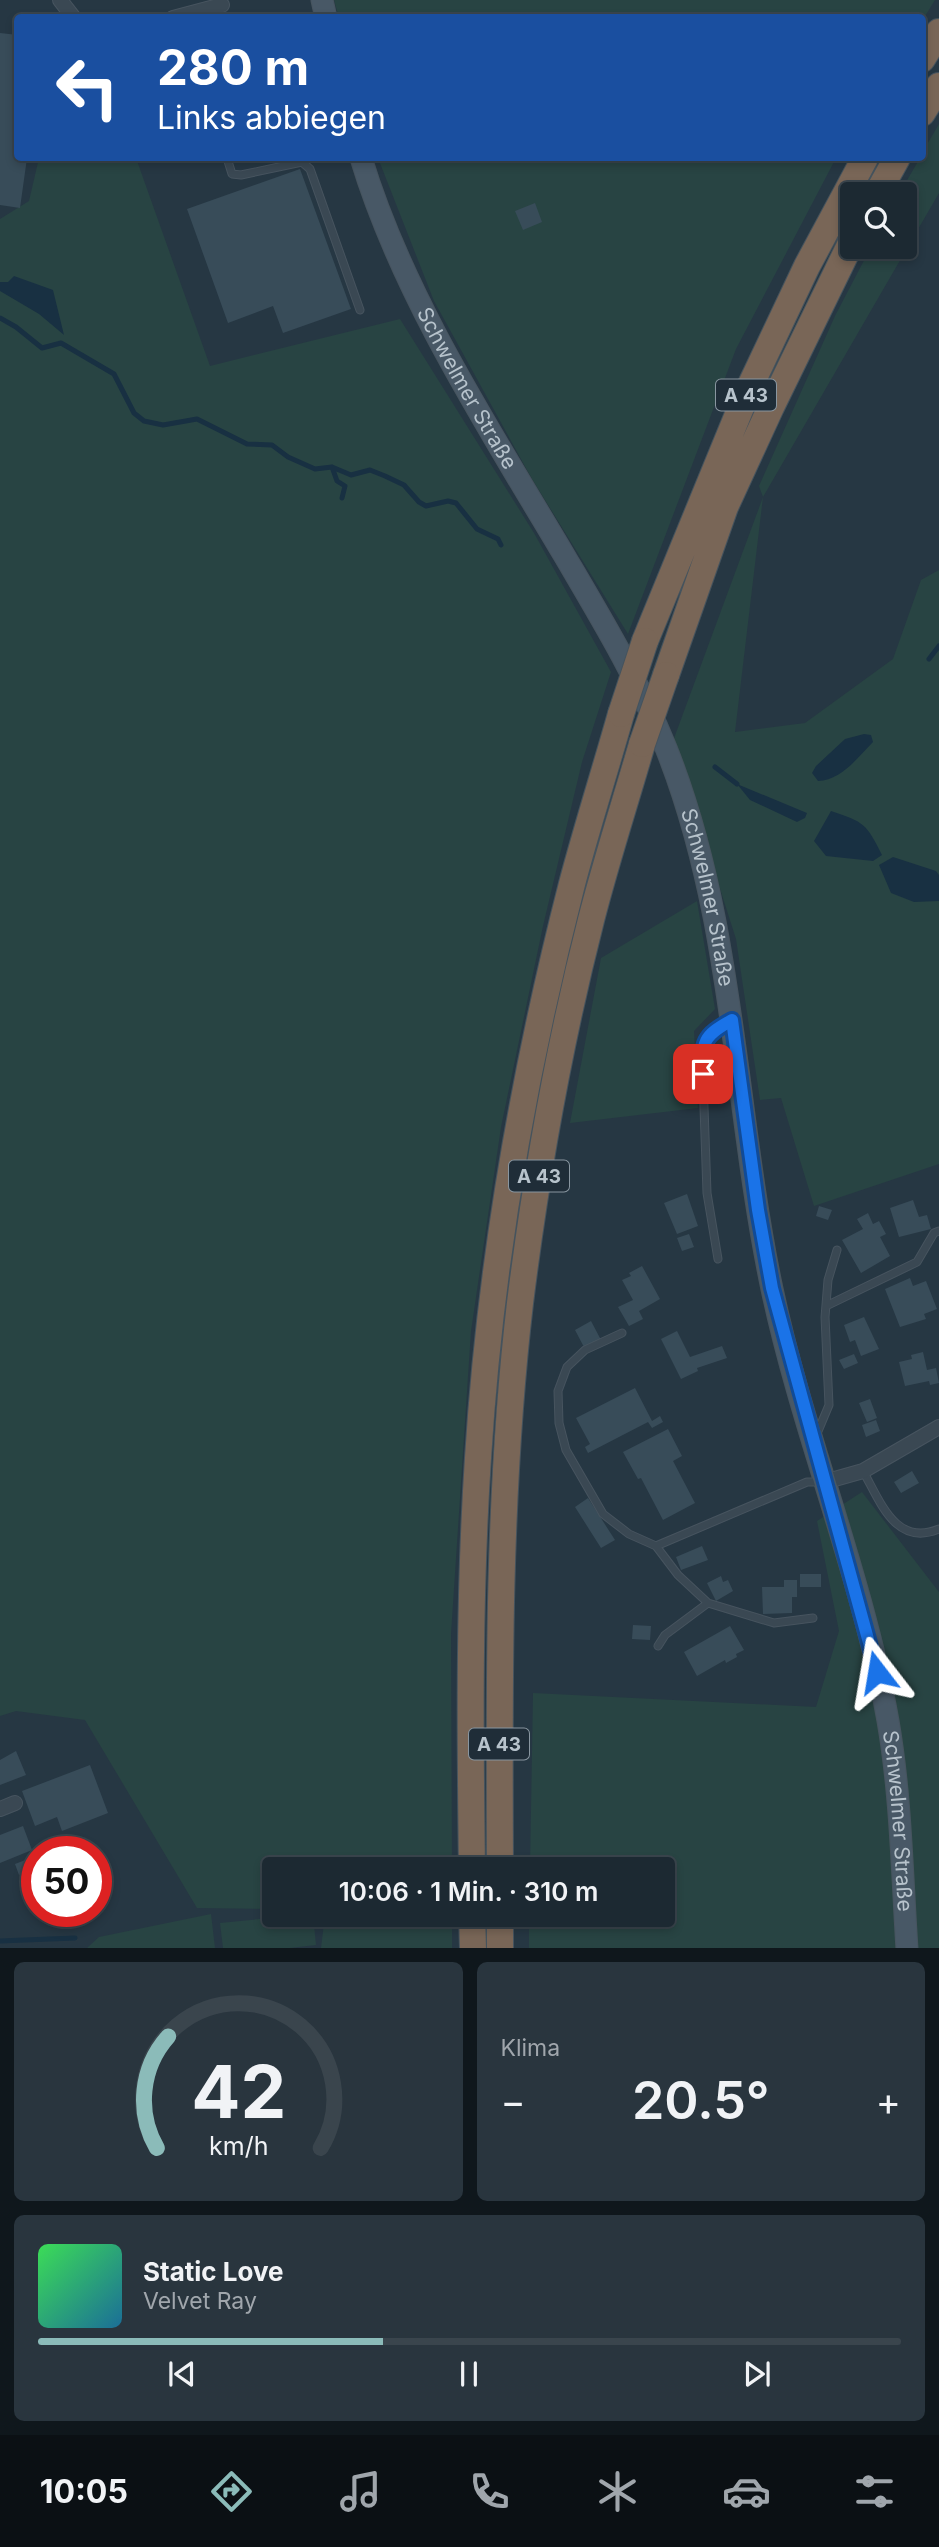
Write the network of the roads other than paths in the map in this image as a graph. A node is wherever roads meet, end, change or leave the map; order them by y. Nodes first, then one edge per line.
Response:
1 (60, 0) edge
2 (222, 5) dead end
3 (72, 14) edge
4 (188, 14) edge
5 (939, 32) edge
6 (926, 53) edge
7 (939, 86) edge
8 (926, 107) edge
9 (228, 161) edge
10 (362, 161) edge
11 (863, 161) edge
12 (895, 161) edge
13 (884, 182) edge
14 (843, 259) edge
15 (360, 310) dead end
16 (732, 1020) junction
17 (939, 1231) edge
18 (837, 1250) dead end
19 (718, 1259) dead end
20 (826, 1306) junction
21 (622, 1333) dead end
22 (939, 1427) edge
23 (814, 1443) junction
24 (863, 1471) junction
25 (824, 1482) junction
26 (939, 1529) edge
27 (656, 1546) junction
28 (708, 1603) junction
29 (813, 1618) dead end
30 (658, 1646) dead end
31 (16, 1803) dead end
32 (0, 1810) edge
33 (472, 1857) edge
34 (500, 1857) edge
35 (472, 1927) edge
36 (500, 1927) edge
37 (473, 1948) edge
38 (500, 1948) edge
39 (906, 1948) edge

1 - 3 street
2 - 4 street
5 - 6 highway
7 - 8 highway
9 - 15 lane
10 - 16 main road, Schwelmer Straße
11 - 33 highway, A 43, bridge
12 - 13 highway
14 - 34 highway, A 43, bridge
16 - 19 lane
16 - 23 main road, Schwelmer Straße
17 - 20 lane
18 - 20 lane
20 - 23 lane
21 - 27 lane
22 - 24 street
23 - 25 main road, Schwelmer Straße
24 - 25 street
24 - 26 lane
25 - 27 lane
25 - 39 main road, Schwelmer Straße
27 - 28 lane
28 - 29 lane
28 - 30 lane
31 - 32 street
35 - 37 highway
36 - 38 highway

